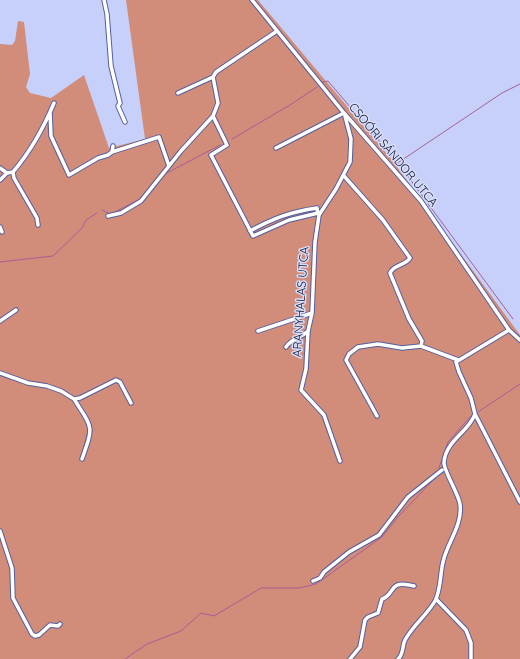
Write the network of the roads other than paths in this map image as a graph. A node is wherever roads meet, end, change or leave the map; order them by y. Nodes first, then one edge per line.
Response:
1 (104, 0) edge
2 (252, 0) edge
3 (277, 31) junction
4 (213, 77) junction
5 (178, 93) dead end
6 (54, 103) dead end
7 (50, 112) junction
8 (344, 113) junction
9 (214, 116) junction
10 (125, 122) dead end
11 (113, 146) dead end
12 (276, 148) dead end
13 (112, 152) junction
14 (169, 166) junction
15 (0, 168) edge
16 (13, 172) junction
17 (7, 173) junction
18 (344, 176) junction
19 (0, 180) edge
20 (318, 214) junction
21 (108, 216) dead end
22 (38, 225) dead end
23 (0, 227) edge
24 (250, 231) junction
25 (2, 232) dead end
26 (16, 310) dead end
27 (312, 313) junction
28 (0, 320) edge
29 (510, 330) junction
30 (258, 331) dead end
31 (308, 331) junction
32 (520, 340) edge
33 (421, 346) junction
34 (286, 347) dead end
35 (458, 360) junction
36 (0, 373) edge
37 (74, 399) junction
38 (131, 403) dead end
39 (475, 414) junction
40 (377, 416) dead end
41 (82, 459) dead end
42 (340, 461) dead end
43 (442, 470) dead end
44 (520, 502) edge
45 (0, 531) edge
46 (313, 581) dead end
47 (414, 586) dead end
48 (436, 599) junction
49 (60, 624) dead end
50 (401, 658) edge
51 (350, 659) edge
52 (471, 659) edge

1 - 10 street
2 - 3 street, CSOÓRI SÁNDOR UTCA
3 - 4 street
3 - 8 street, CSOÓRI SÁNDOR UTCA
4 - 5 street
4 - 9 street
6 - 7 street
7 - 13 street
7 - 16 street
8 - 12 street
8 - 18 street, ARANYHALAS UTCA
8 - 29 street, CSOÓRI SÁNDOR UTCA
9 - 14 street
9 - 24 street
11 - 13 street
13 - 14 street
14 - 21 street
15 - 17 street
16 - 17 street
16 - 22 street
17 - 19 street
18 - 20 street, ARANYHALAS UTCA
18 - 33 street
20 - 24 street
20 - 24 street
20 - 27 street, ARANYHALAS UTCA
23 - 25 street
26 - 28 street
27 - 30 street
27 - 31 street, ARANYHALAS UTCA
29 - 32 street, CSOÓRI SÁNDOR UTCA
29 - 35 street
31 - 34 street
31 - 42 street, ARANYHALAS UTCA
33 - 35 street
33 - 40 street
35 - 39 street
36 - 37 street
37 - 38 street
37 - 41 street
39 - 44 street
39 - 48 street
43 - 46 street
45 - 49 street
47 - 51 street
48 - 50 street
48 - 52 street

